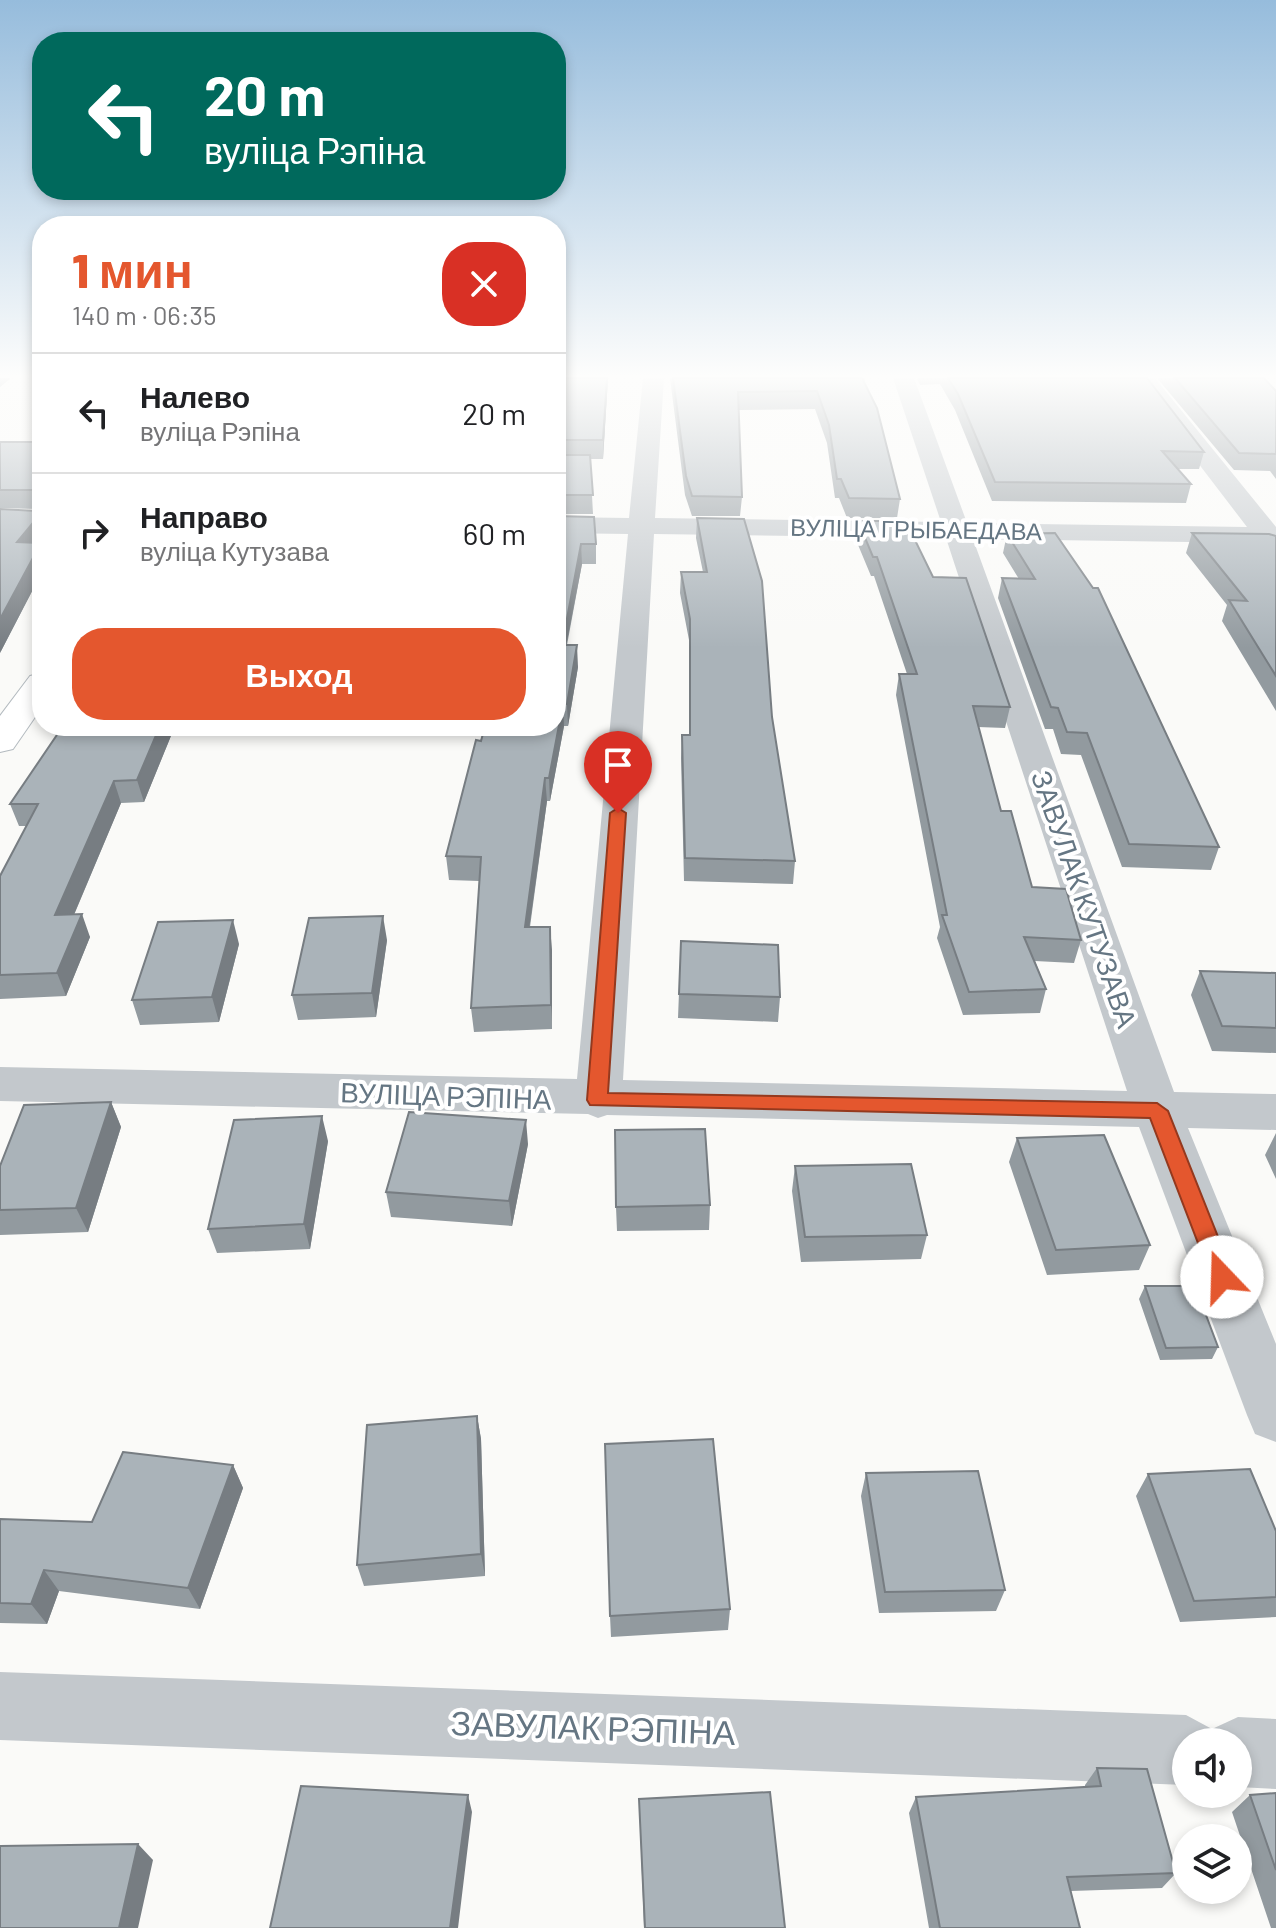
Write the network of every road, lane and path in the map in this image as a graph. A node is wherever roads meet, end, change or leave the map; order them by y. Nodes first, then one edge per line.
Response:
1 (644, 468) edge
2 (935, 468) edge
3 (1216, 468) edge
4 (566, 525) edge
5 (639, 526) junction
6 (956, 530) junction
7 (1273, 539) edge
8 (32, 697) edge
9 (0, 741) edge
10 (0, 1084) edge
11 (598, 1100) junction
12 (1157, 1111) junction
13 (1276, 1112) edge
14 (1276, 1415) edge
15 (0, 1706) edge
16 (1172, 1749) edge
17 (1252, 1753) edge
18 (1276, 1754) edge

1 - 5 street
2 - 6 street, ЗАВУЛАК КУТУЗАВА
3 - 7 street
4 - 5 street, ВУЛІЦА ГРЫБАЕДАВА
5 - 6 street, ВУЛІЦА ГРЫБАЕДАВА
5 - 11 street
6 - 7 street, ВУЛІЦА ГРЫБАЕДАВА
6 - 12 street, ЗАВУЛАК КУТУЗАВА
8 - 9 street
10 - 11 street, ВУЛІЦА РЭПІНА
11 - 12 street, ВУЛІЦА РЭПІНА
12 - 13 street, ВУЛІЦА РЭПІНА
12 - 14 street, ЗАВУЛАК КУТУЗАВА
15 - 16 street, ЗАВУЛАК РЭПІНА
17 - 18 street

